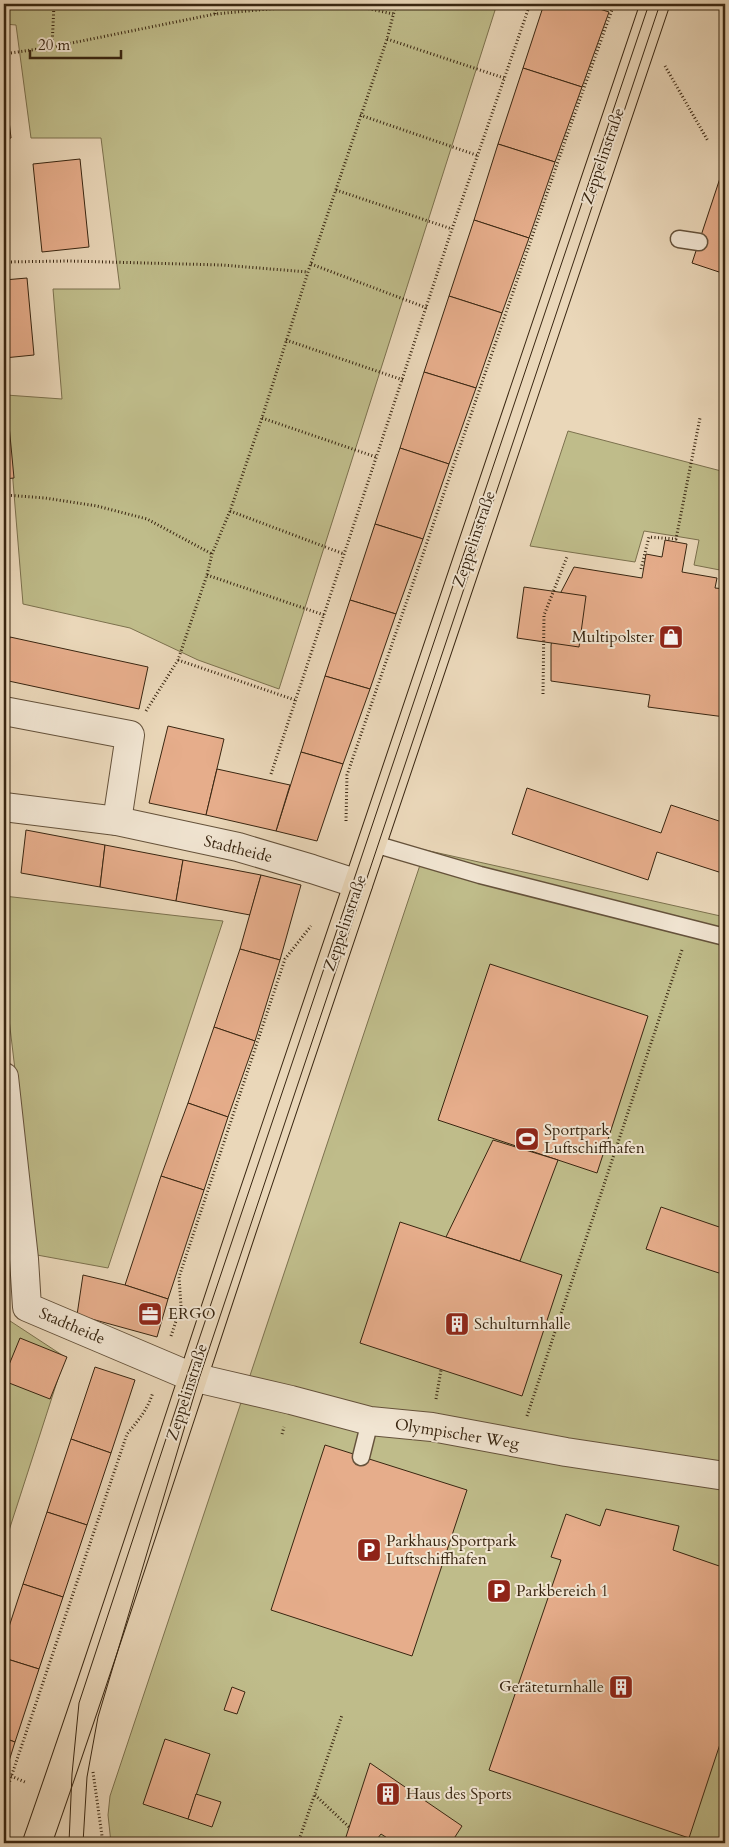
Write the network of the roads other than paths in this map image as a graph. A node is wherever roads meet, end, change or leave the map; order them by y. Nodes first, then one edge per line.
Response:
1 (655, 4) edge
2 (679, 239) dead end
3 (699, 242) dead end
4 (4, 711) edge
5 (4, 807) edge
6 (117, 821) junction
7 (372, 843) junction
8 (358, 884) junction
9 (725, 937) edge
10 (4, 1077) edge
11 (192, 1377) junction
12 (370, 1421) junction
13 (360, 1457) dead end
14 (725, 1476) edge
15 (36, 1843) edge

1 - 7 main road, Zeppelinstraße
2 - 3 lane
4 - 6 street
5 - 6 street, Stadtheide
6 - 8 street, Stadtheide
7 - 8 main road, Zeppelinstraße
7 - 9 lane
8 - 11 main road, Zeppelinstraße
10 - 11 street, Stadtheide
11 - 12 street, Olympischer Weg
11 - 15 main road, Zeppelinstraße
12 - 13 lane
12 - 14 street, Olympischer Weg

